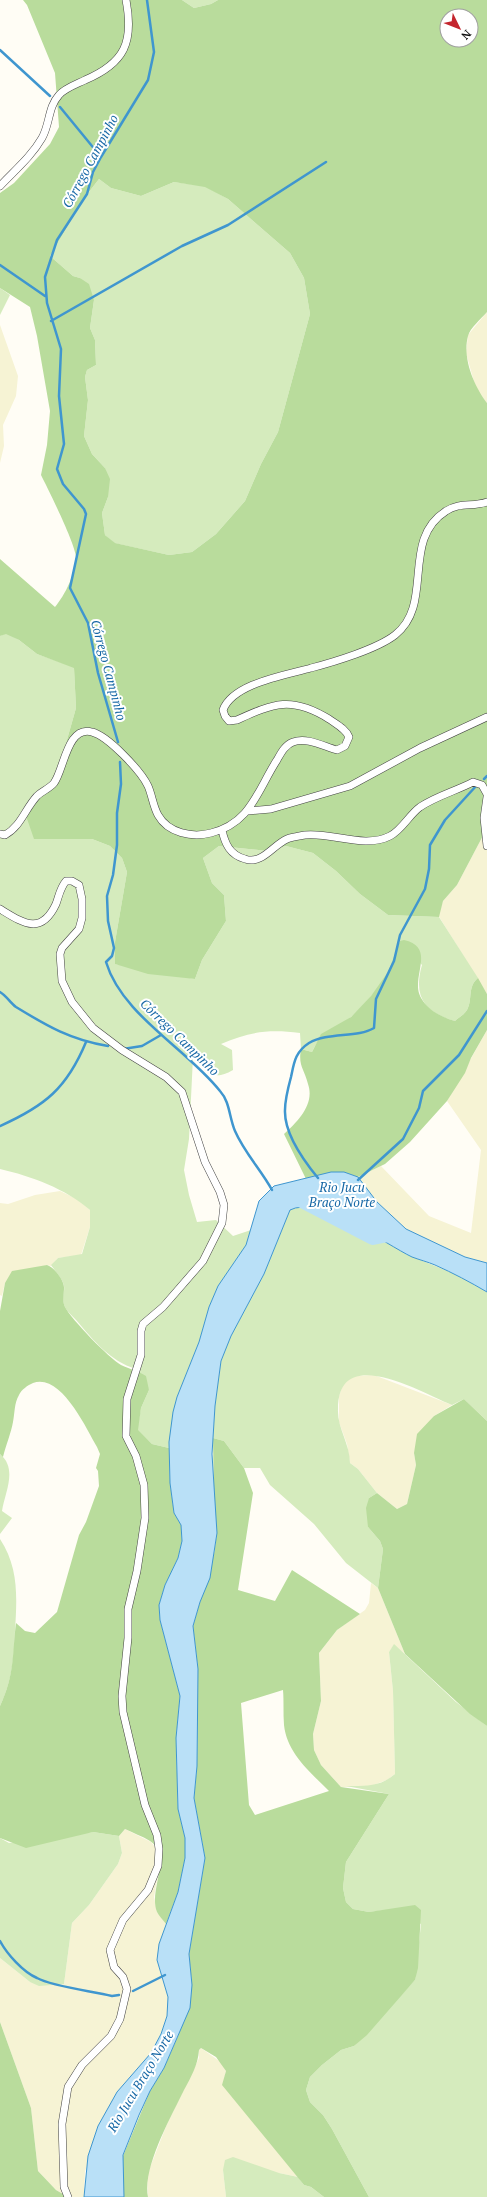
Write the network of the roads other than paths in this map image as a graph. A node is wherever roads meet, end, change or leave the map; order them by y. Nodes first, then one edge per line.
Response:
1 (126, 0) edge
2 (0, 186) edge
3 (487, 502) edge
4 (487, 717) edge
5 (487, 794) edge
6 (487, 797) edge
7 (248, 811) junction
8 (222, 830) junction
9 (0, 834) edge
10 (487, 846) edge
11 (0, 909) edge
12 (68, 2197) edge

1 - 2 street
3 - 7 street
4 - 7 street
5 - 8 street
6 - 10 street
7 - 8 street
8 - 9 street
11 - 12 street

